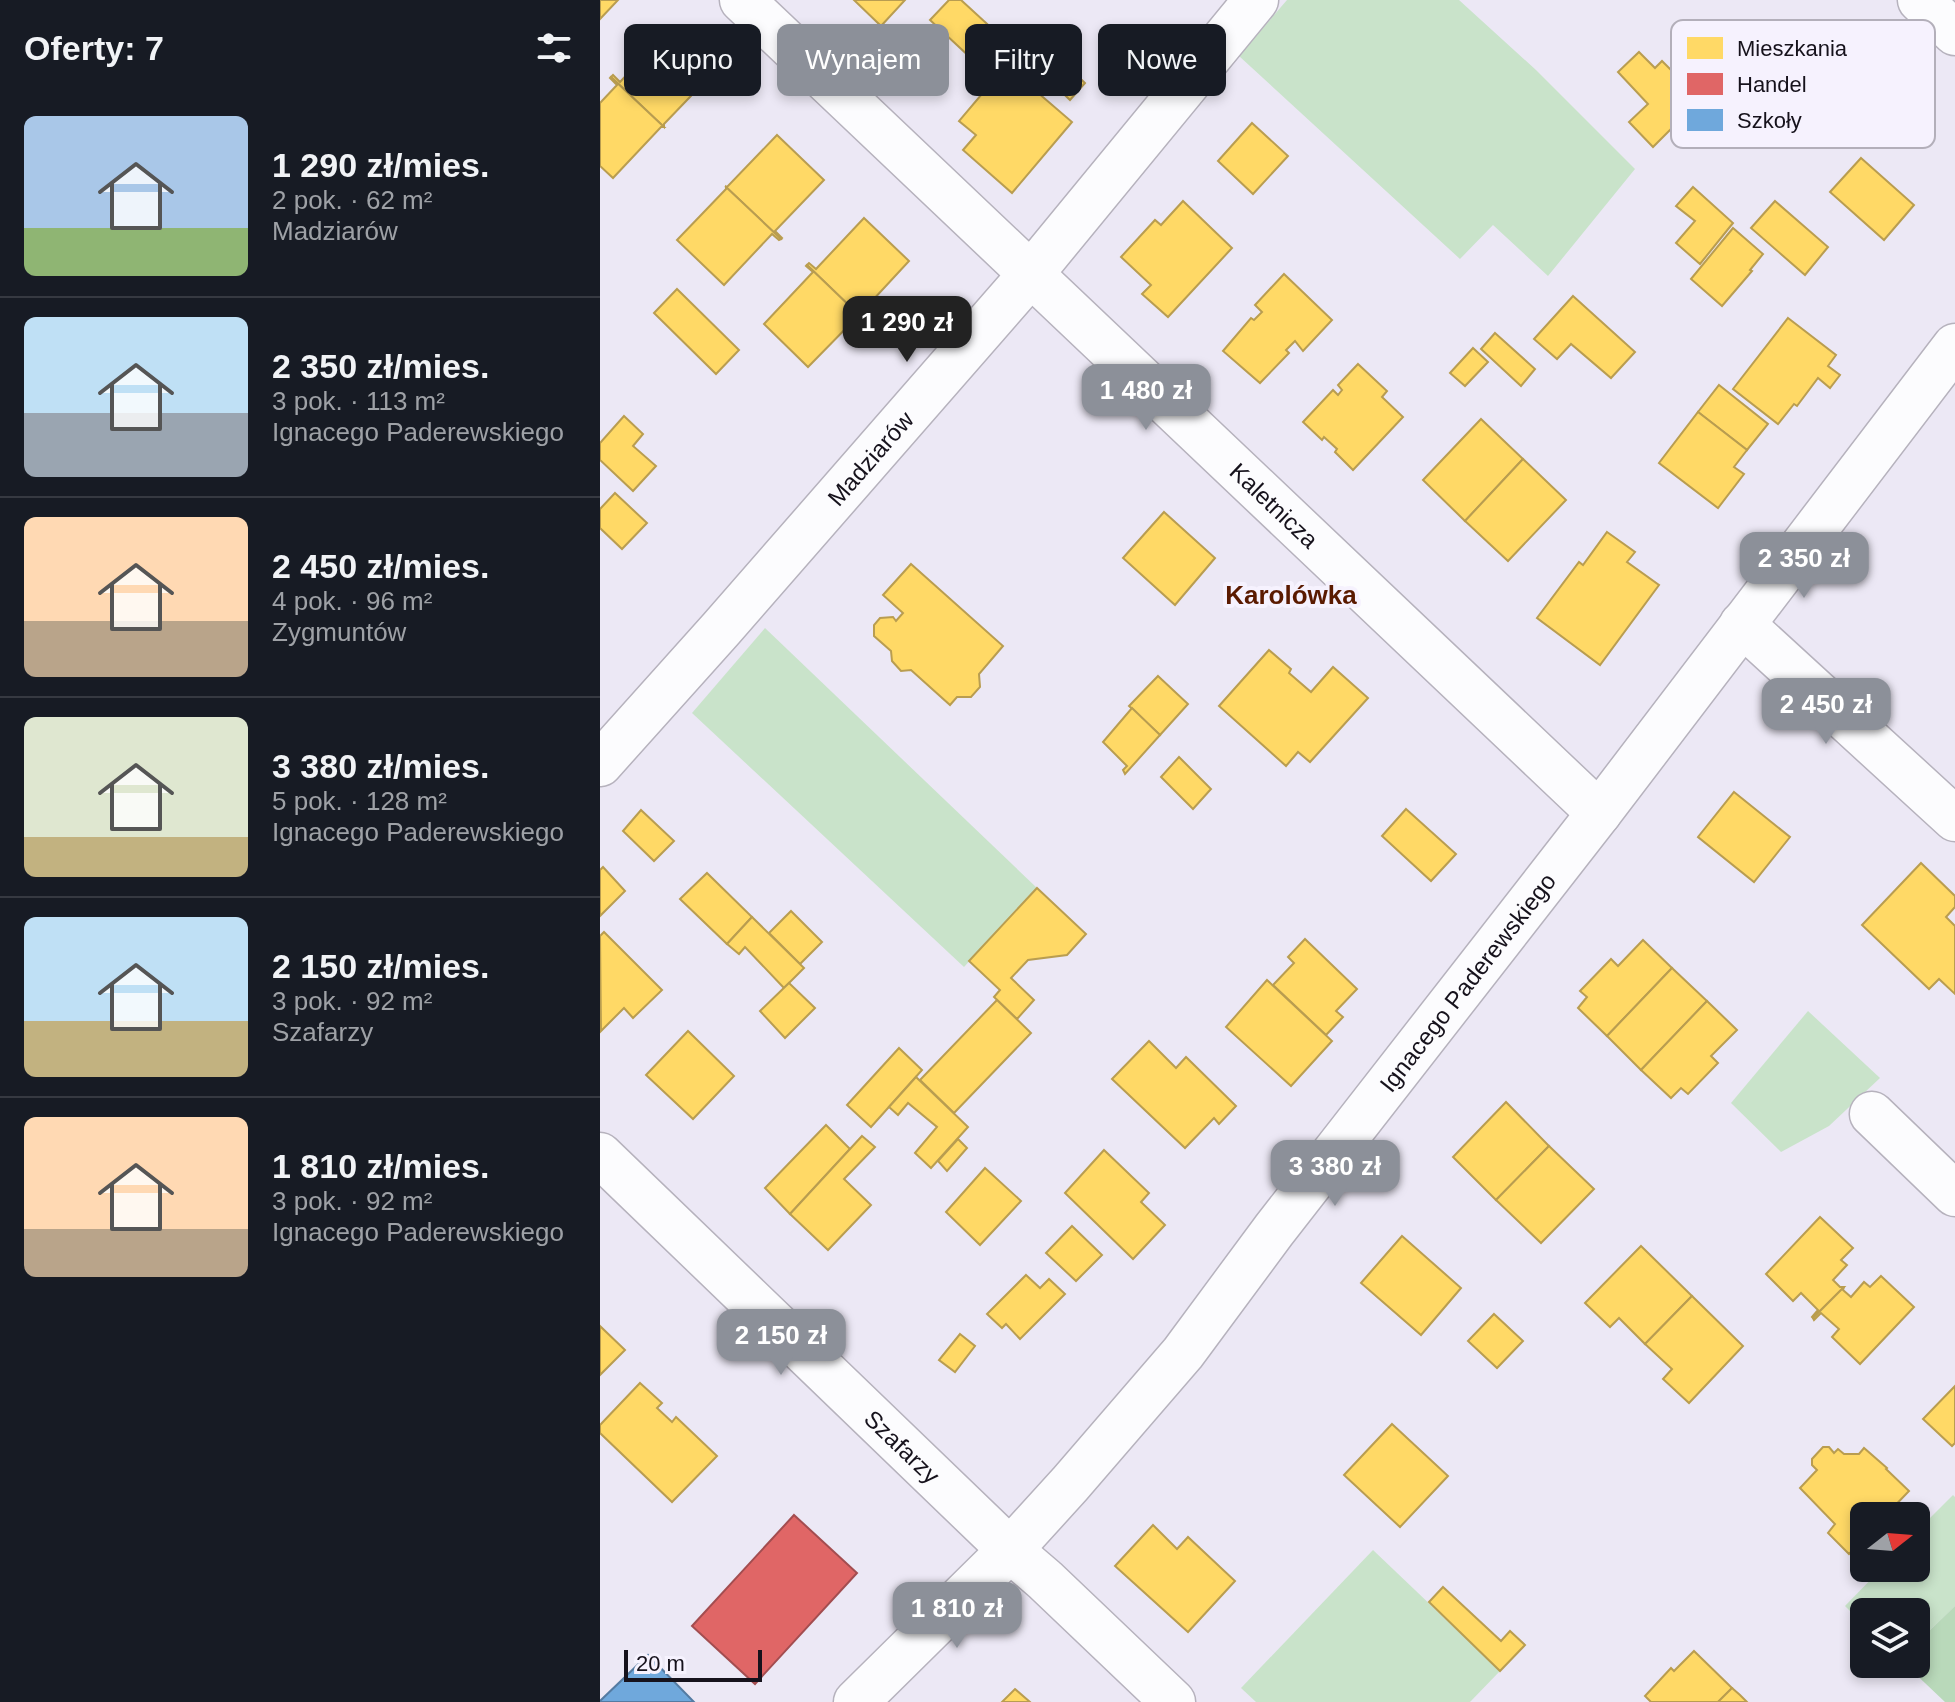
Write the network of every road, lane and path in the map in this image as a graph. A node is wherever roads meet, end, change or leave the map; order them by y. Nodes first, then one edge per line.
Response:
1 (742, 0) edge
2 (1256, 0) edge
3 (1920, 0) edge
4 (1955, 33) edge
5 (1030, 275) junction
6 (1955, 346) edge
7 (1742, 624) junction
8 (600, 764) edge
9 (1599, 813) junction
10 (1955, 819) edge
11 (1872, 1114) dead end
12 (600, 1155) edge
13 (1955, 1194) edge
14 (1010, 1550) junction
15 (856, 1702) edge
16 (1173, 1702) edge

1 - 5 street, Kaletnicza
2 - 5 street, Madziarów
3 - 4 street
5 - 8 street, Madziarów
5 - 9 street, Kaletnicza
6 - 7 street, Ignacego Paderewskiego
7 - 9 street, Ignacego Paderewskiego
7 - 10 street
9 - 14 street, Ignacego Paderewskiego
11 - 13 street
12 - 14 street, Szafarzy
14 - 15 street, Ignacego Paderewskiego
14 - 16 street, Szafarzy

